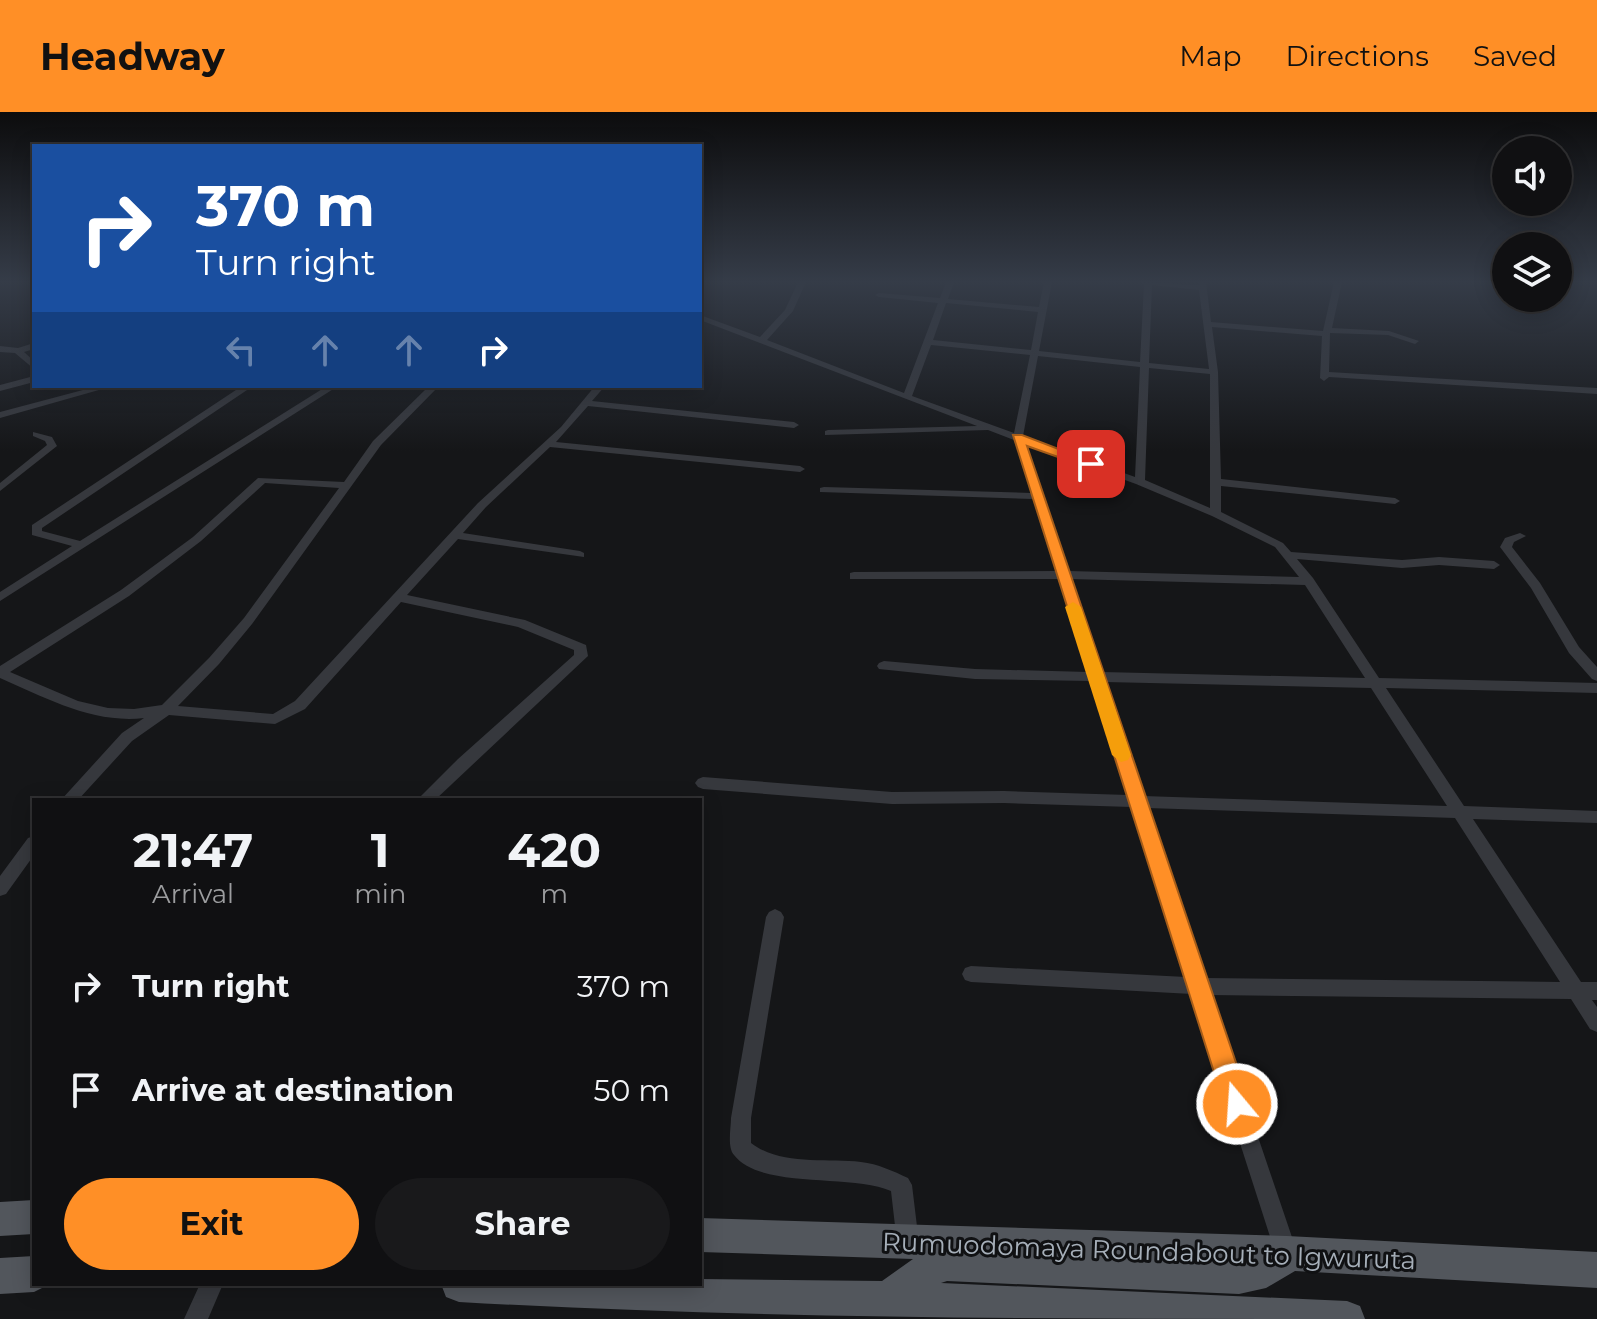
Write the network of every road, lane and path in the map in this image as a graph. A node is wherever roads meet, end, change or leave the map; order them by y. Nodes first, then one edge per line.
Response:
1 (757, 338) edge
2 (931, 338) edge
3 (1039, 338) edge
4 (1146, 338) edge
5 (1208, 338) edge
6 (1327, 338) edge
7 (1406, 338) edge
8 (762, 340) joint
9 (1415, 341) dead end
10 (930, 342) junction
11 (32, 347) edge
12 (0, 349) edge
13 (18, 351) junction
14 (1036, 355) junction
15 (32, 364) edge
16 (1145, 366) junction
17 (1214, 372) junction
18 (32, 380) edge
19 (0, 388) edge
20 (101, 388) edge
21 (245, 388) edge
22 (330, 388) edge
23 (432, 388) edge
24 (595, 388) edge
25 (1597, 391) edge
26 (907, 398) junction
27 (586, 403) junction
28 (0, 415) edge
29 (794, 425) dead end
30 (993, 429) junction
31 (828, 433) dead end
32 (36, 434) dead end
33 (1018, 438) junction
34 (547, 444) junction
35 (800, 469) dead end
36 (1140, 482) junction
37 (1216, 482) junction
38 (347, 485) junction
39 (0, 488) edge
40 (824, 490) dead end
41 (1034, 496) junction
42 (1395, 501) dead end
43 (1216, 514) junction
44 (457, 535) junction
45 (1520, 536) dead end
46 (80, 545) junction
47 (580, 555) dead end
48 (1290, 555) junction
49 (1494, 565) dead end
50 (1062, 575) junction
51 (854, 576) dead end
52 (1309, 581) junction
53 (0, 597) edge
54 (400, 598) junction
55 (884, 666) dead end
56 (0, 672) edge
57 (1096, 674) junction
58 (1597, 676) edge
59 (1376, 682) junction
60 (1597, 688) edge
61 (166, 710) junction
62 (703, 783) dead end
63 (71, 798) edge
64 (427, 798) edge
65 (1136, 801) junction
66 (1460, 814) junction
67 (1597, 817) edge
68 (32, 846) edge
69 (0, 889) edge
70 (775, 917) dead end
71 (971, 974) dead end
72 (1198, 986) junction
73 (1578, 991) junction
74 (1597, 991) edge
75 (1597, 1023) edge
76 (32, 1217) edge
77 (0, 1219) edge
78 (702, 1235) edge
79 (908, 1243) junction
80 (1287, 1253) junction
81 (1597, 1270) edge
82 (32, 1274) edge
83 (0, 1276) edge
84 (211, 1286) edge
85 (484, 1286) edge
86 (886, 1309) edge
87 (944, 1311) edge
88 (196, 1319) edge
89 (1347, 1319) edge

1 - 8 street
2 - 10 street
3 - 14 street
4 - 16 street
5 - 17 street
6 - 25 street
7 - 9 street
8 - 26 street
10 - 14 street
10 - 26 street
11 - 13 street
12 - 13 street
13 - 15 street
14 - 16 street
14 - 33 street
16 - 17 street
16 - 36 street
17 - 37 street
18 - 19 street
20 - 28 street
21 - 46 street
22 - 46 street
23 - 38 street
24 - 27 street
26 - 30 street
27 - 29 street
27 - 34 street
30 - 31 street
30 - 33 street
32 - 39 street
33 - 36 street
33 - 41 street
34 - 35 street
34 - 44 street
36 - 43 street
37 - 42 street
37 - 43 street
38 - 56 street
38 - 61 street
40 - 41 street
41 - 50 street
43 - 48 street
44 - 47 street
44 - 54 street
45 - 58 street
46 - 53 street
48 - 49 street
48 - 52 street
50 - 51 street
50 - 52 street
50 - 57 street
52 - 59 street
54 - 61 street
54 - 64 street
55 - 57 street
56 - 61 street
57 - 59 street
57 - 65 street
59 - 60 street
59 - 66 street
61 - 63 street
62 - 65 street
65 - 66 street
65 - 72 street
66 - 67 street
66 - 73 street
68 - 69 street
70 - 79 street
71 - 72 street
72 - 73 street
72 - 80 street
73 - 74 street
73 - 75 street
76 - 77 main road
78 - 79 main road, Rumuodomaya Roundabout to Igwuruta
79 - 80 main road, Rumuodomaya Roundabout to Igwuruta
80 - 81 main road, Rumuodomaya Roundabout to Igwuruta
80 - 86 main road
82 - 83 main road
84 - 88 street
85 - 86 main road
86 - 87 main road
87 - 89 main road

